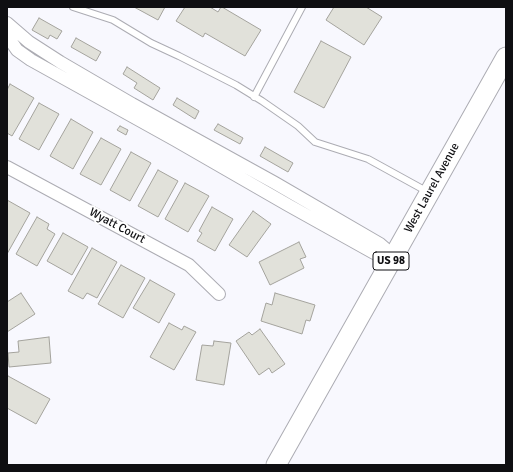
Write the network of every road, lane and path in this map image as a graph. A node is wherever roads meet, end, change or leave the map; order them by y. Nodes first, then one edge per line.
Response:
1 (73, 7) edge
2 (302, 7) edge
3 (7, 23) edge
4 (7, 34) edge
5 (506, 57) edge
6 (254, 97) junction
7 (7, 166) edge
8 (430, 193) junction
9 (394, 256) junction
10 (219, 294) dead end
11 (276, 465) edge

1 - 6 lane
2 - 6 lane
3 - 9 street
4 - 9 street
5 - 8 main road, West Laurel Avenue / US 98
6 - 8 lane
7 - 10 street, Wyatt Court
8 - 9 main road, West Laurel Avenue / US 98
9 - 11 main road, West Laurel Avenue / US 98

